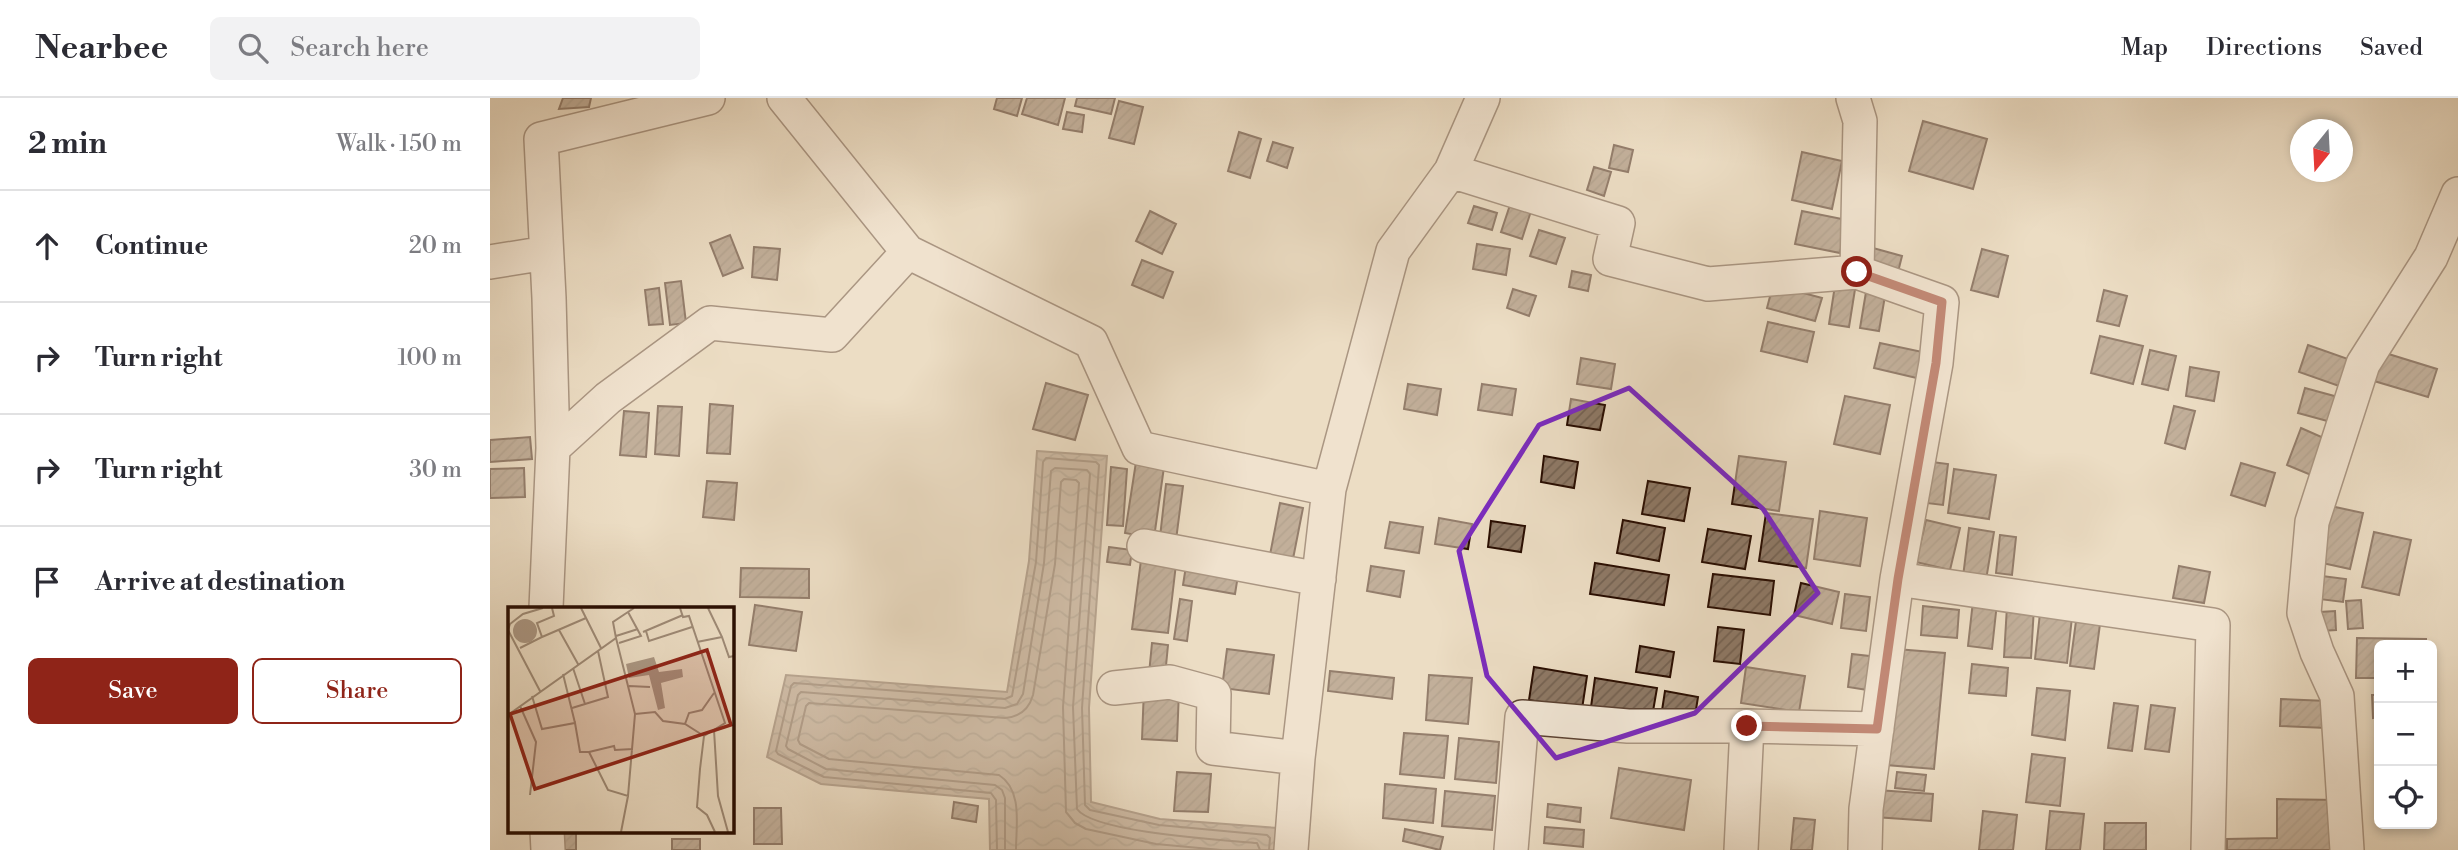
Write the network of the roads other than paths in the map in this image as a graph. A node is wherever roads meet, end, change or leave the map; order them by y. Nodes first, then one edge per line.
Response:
1 (708, 98) edge
2 (783, 98) edge
3 (1483, 98) edge
4 (1853, 98) edge
5 (663, 104) edge
6 (1451, 171) junction
7 (2458, 194) edge
8 (546, 253) junction
9 (908, 253) junction
10 (490, 262) edge
11 (1857, 272) junction
12 (553, 448) junction
13 (1329, 489) junction
14 (1144, 546) dead end
15 (1319, 579) junction
16 (1898, 579) junction
17 (546, 607) edge
18 (1114, 688) dead end
19 (1747, 726) junction
20 (1877, 729) junction
21 (1298, 758) junction
22 (547, 832) edge
23 (548, 850) edge
24 (1291, 850) edge
25 (1511, 850) edge
26 (1741, 850) edge
27 (1865, 850) edge
28 (2208, 850) edge
29 (2347, 850) edge

1 - 5 street
2 - 9 street
3 - 6 street
4 - 11 street
5 - 8 street
6 - 11 street
6 - 13 street
7 - 29 street
8 - 10 street
8 - 12 street
9 - 12 street
9 - 13 street
11 - 16 street
12 - 17 street
13 - 15 street
14 - 15 street
15 - 21 street
16 - 20 street
16 - 28 street
18 - 21 street
19 - 20 street
19 - 25 street
19 - 26 street
20 - 27 street
21 - 24 street
22 - 23 street

